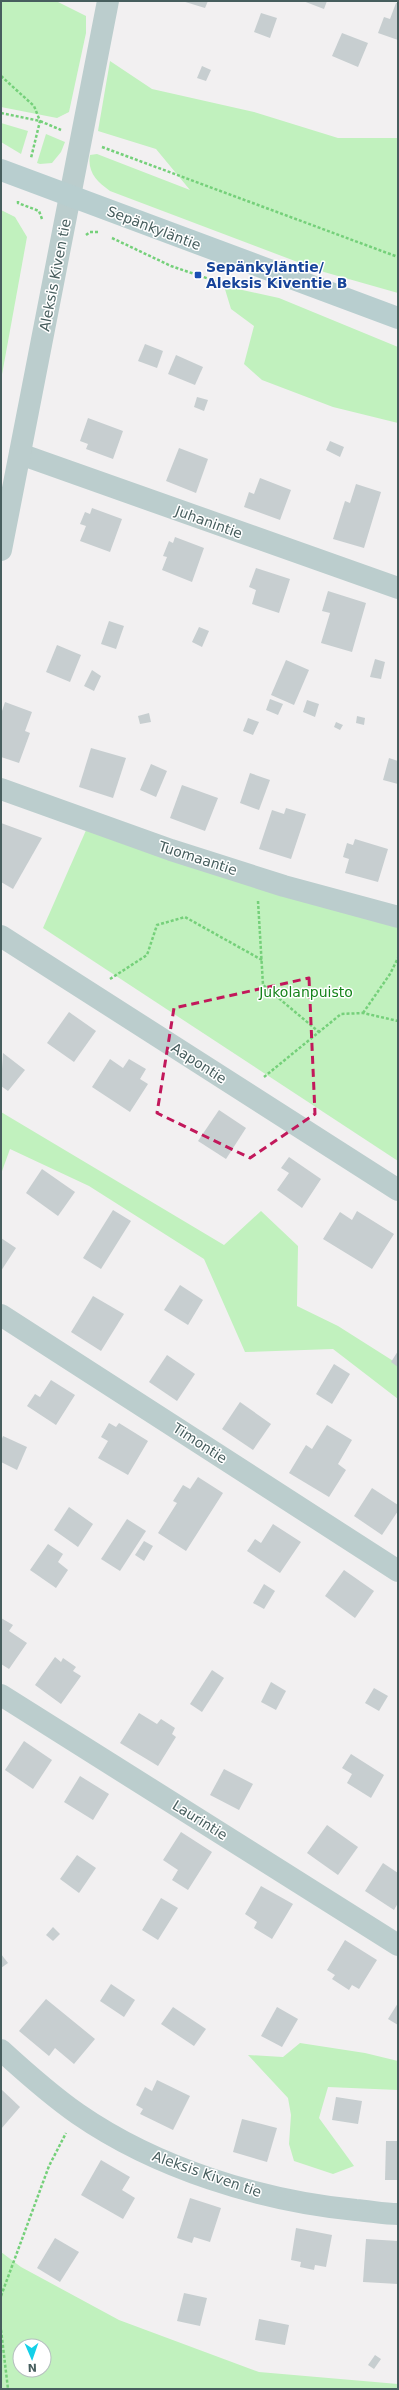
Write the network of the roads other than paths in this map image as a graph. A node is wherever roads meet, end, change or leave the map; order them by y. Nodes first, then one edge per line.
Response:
1 (108, 1) edge
2 (1, 170) edge
3 (70, 196) junction
4 (398, 318) edge
5 (20, 454) junction
6 (1, 550) edge
7 (398, 588) edge
8 (1, 789) edge
9 (398, 917) edge
10 (1, 936) edge
11 (398, 1190) edge
12 (1, 1315) edge
13 (398, 1571) edge
14 (1, 1695) edge
15 (398, 1946) edge
16 (1, 2050) edge
17 (398, 2214) edge

1 - 3 street, Aleksis Kiven tie
2 - 3 main road, Sepänkyläntie
3 - 4 main road, Sepänkyläntie
3 - 5 street, Aleksis Kiven tie
5 - 6 street, Aleksis Kiven tie
5 - 7 street, Juhanintie
8 - 9 street, Tuomaantie
10 - 11 street, Aapontie
12 - 13 street, Timontie
14 - 15 street, Laurintie
16 - 17 street, Aleksis Kiven tie

